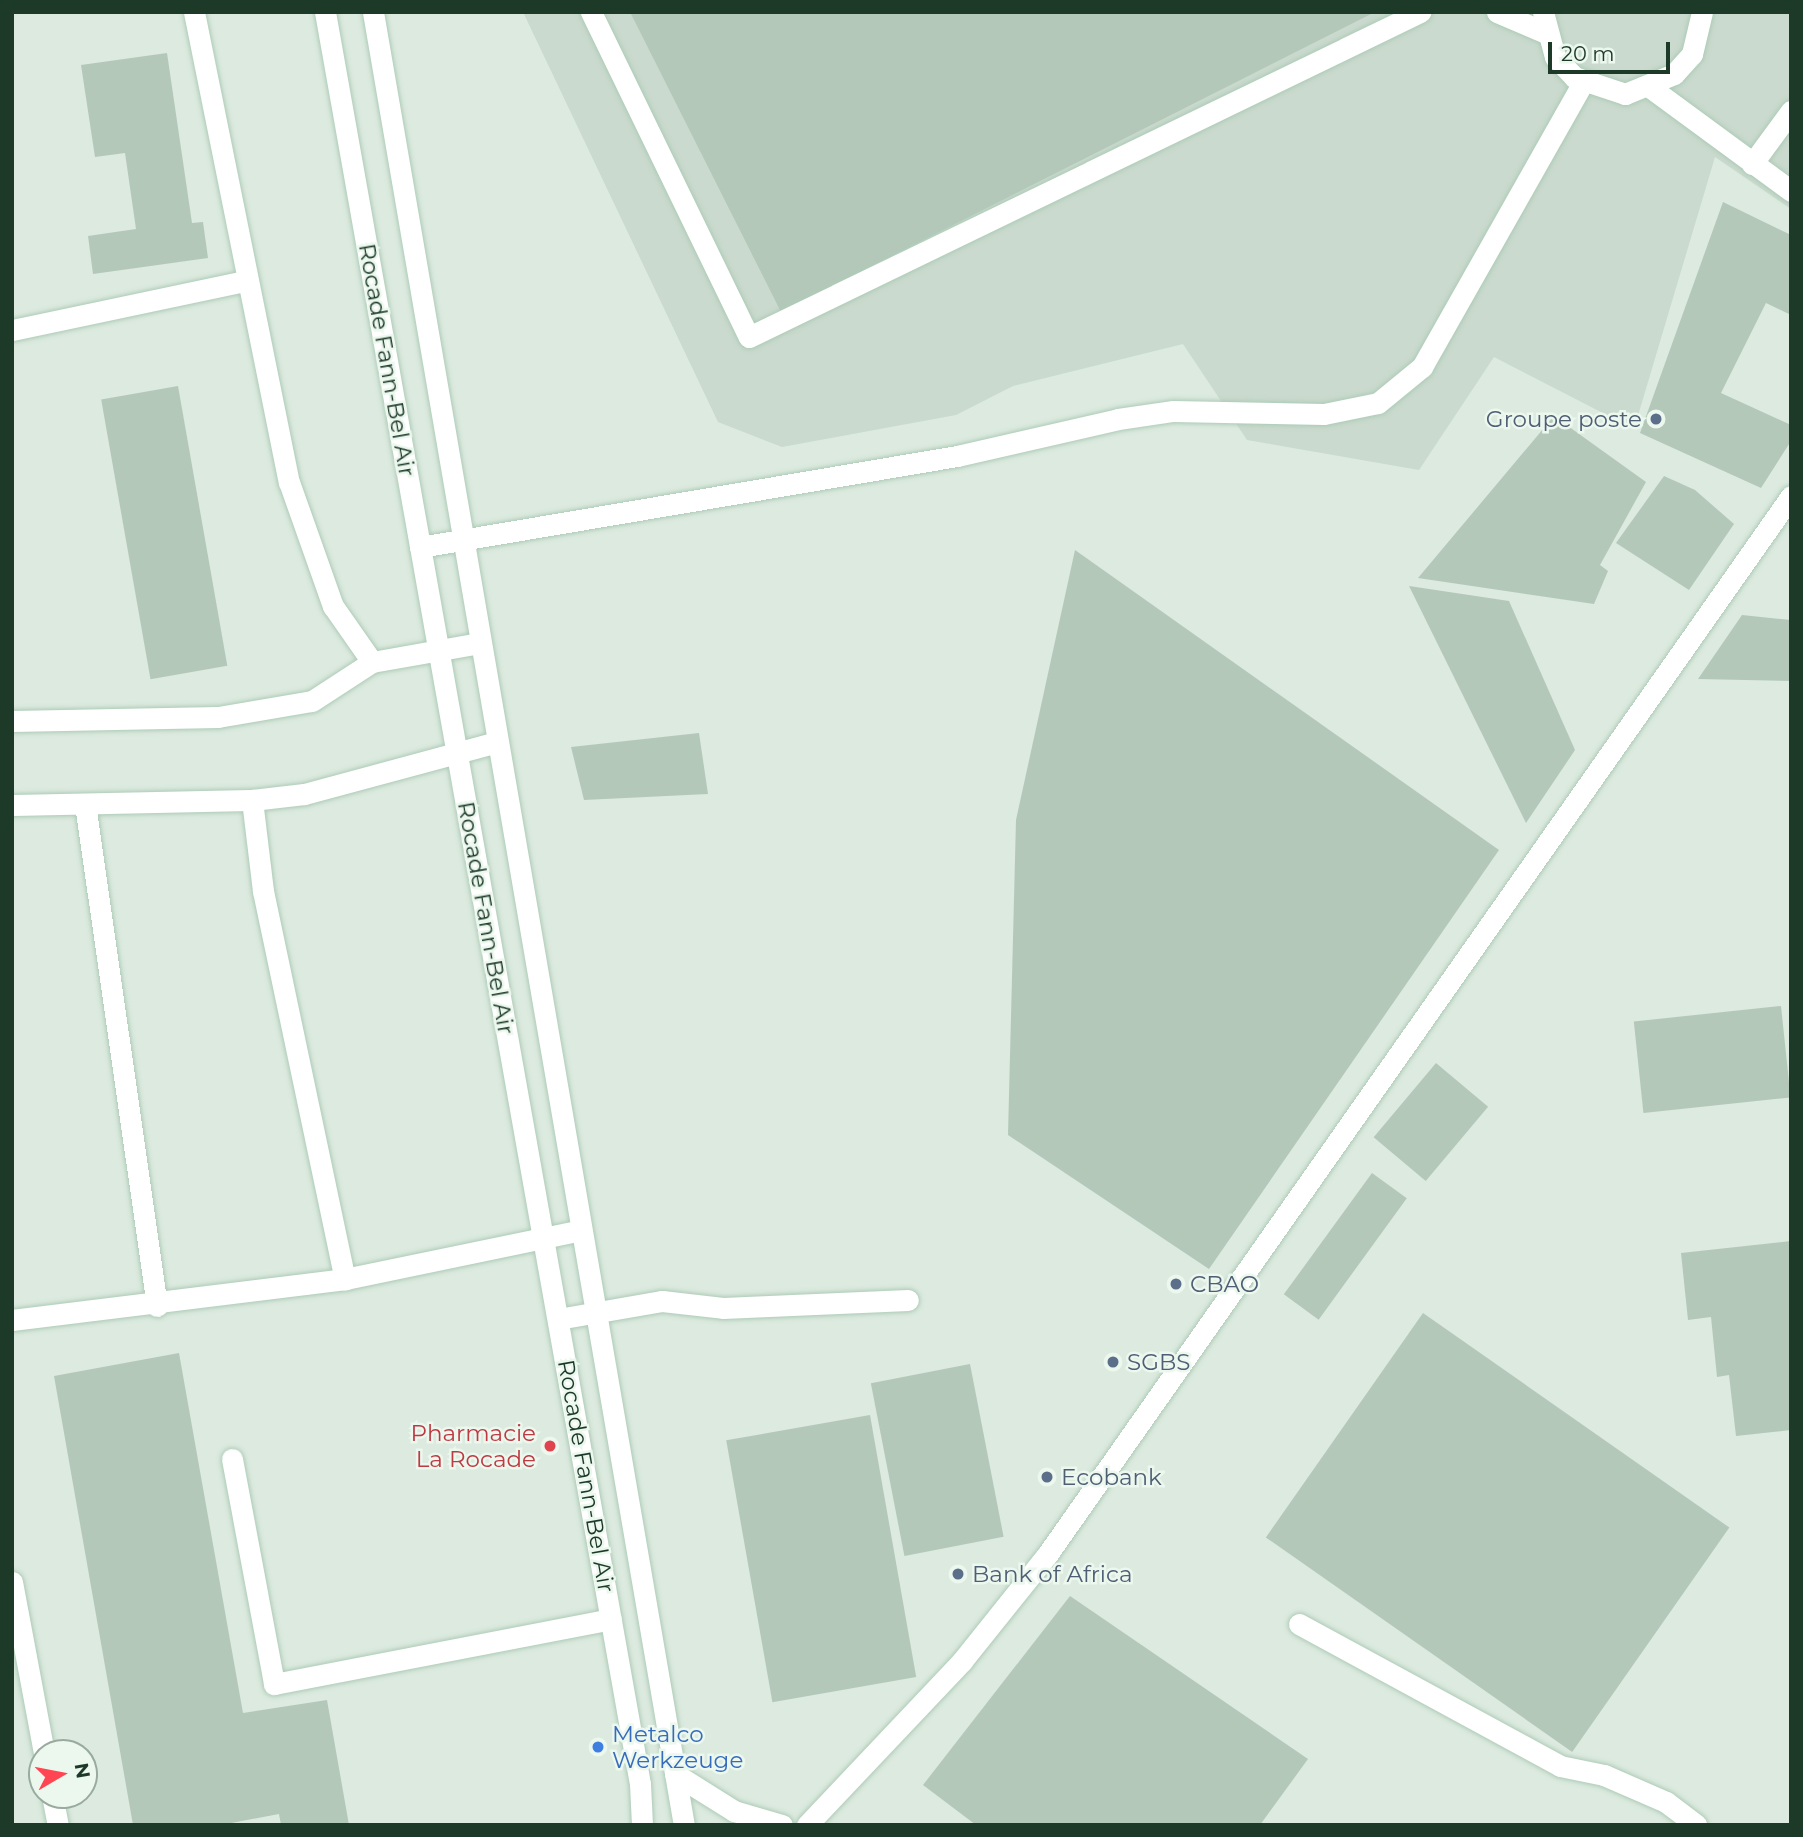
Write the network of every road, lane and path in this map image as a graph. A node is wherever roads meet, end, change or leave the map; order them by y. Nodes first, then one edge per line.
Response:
1 (194, 12) edge
2 (325, 12) edge
3 (373, 12) edge
4 (591, 12) edge
5 (1420, 12) edge
6 (1497, 12) edge
7 (1702, 12) edge
8 (1543, 22) edge
9 (1583, 82) junction
10 (1651, 88) junction
11 (1791, 111) edge
12 (1752, 164) junction
13 (1791, 191) edge
14 (244, 281) junction
15 (12, 331) edge
16 (1791, 496) edge
17 (462, 541) junction
18 (420, 547) junction
19 (480, 643) junction
20 (439, 652) junction
21 (372, 662) junction
22 (12, 721) edge
23 (497, 742) junction
24 (457, 755) junction
25 (252, 800) junction
26 (85, 804) junction
27 (12, 805) edge
28 (581, 1230) junction
29 (543, 1234) junction
30 (345, 1279) junction
31 (908, 1300) dead end
32 (157, 1306) junction
33 (596, 1313) junction
34 (558, 1319) junction
35 (12, 1320) edge
36 (232, 1459) dead end
37 (12, 1582) edge
38 (611, 1619) junction
39 (1299, 1625) dead end
40 (41, 1739) edge
41 (675, 1774) junction
42 (642, 1825) edge
43 (684, 1825) edge
44 (782, 1825) edge
45 (807, 1825) edge
46 (1696, 1825) edge

1 - 14 main road
2 - 18 main road, Rocade Fann-Bel Air
3 - 17 main road, Rocade Fann-Bel Air
4 - 5 main road
6 - 8 main road
7 - 10 main road
8 - 9 main road
9 - 10 main road
9 - 17 main road
10 - 12 main road
11 - 12 main road
12 - 13 main road
14 - 15 main road
14 - 21 main road
16 - 45 main road
17 - 18 main road
17 - 19 main road, Rocade Fann-Bel Air
18 - 20 main road, Rocade Fann-Bel Air
19 - 20 main road
19 - 23 main road, Rocade Fann-Bel Air
20 - 21 main road
20 - 24 main road, Rocade Fann-Bel Air
21 - 22 main road
23 - 24 main road
23 - 28 main road, Rocade Fann-Bel Air
24 - 25 main road
24 - 29 main road, Rocade Fann-Bel Air
25 - 26 main road
25 - 30 main road
26 - 27 main road
26 - 32 main road
28 - 29 main road
28 - 33 main road, Rocade Fann-Bel Air
29 - 30 main road
29 - 34 main road, Rocade Fann-Bel Air
30 - 32 main road
31 - 33 main road
32 - 35 main road
33 - 34 main road
33 - 41 main road, Rocade Fann-Bel Air
34 - 38 main road, Rocade Fann-Bel Air
36 - 38 main road
37 - 40 main road
38 - 42 main road, Rocade Fann-Bel Air
39 - 46 main road
41 - 43 main road, Rocade Fann-Bel Air
41 - 44 main road

